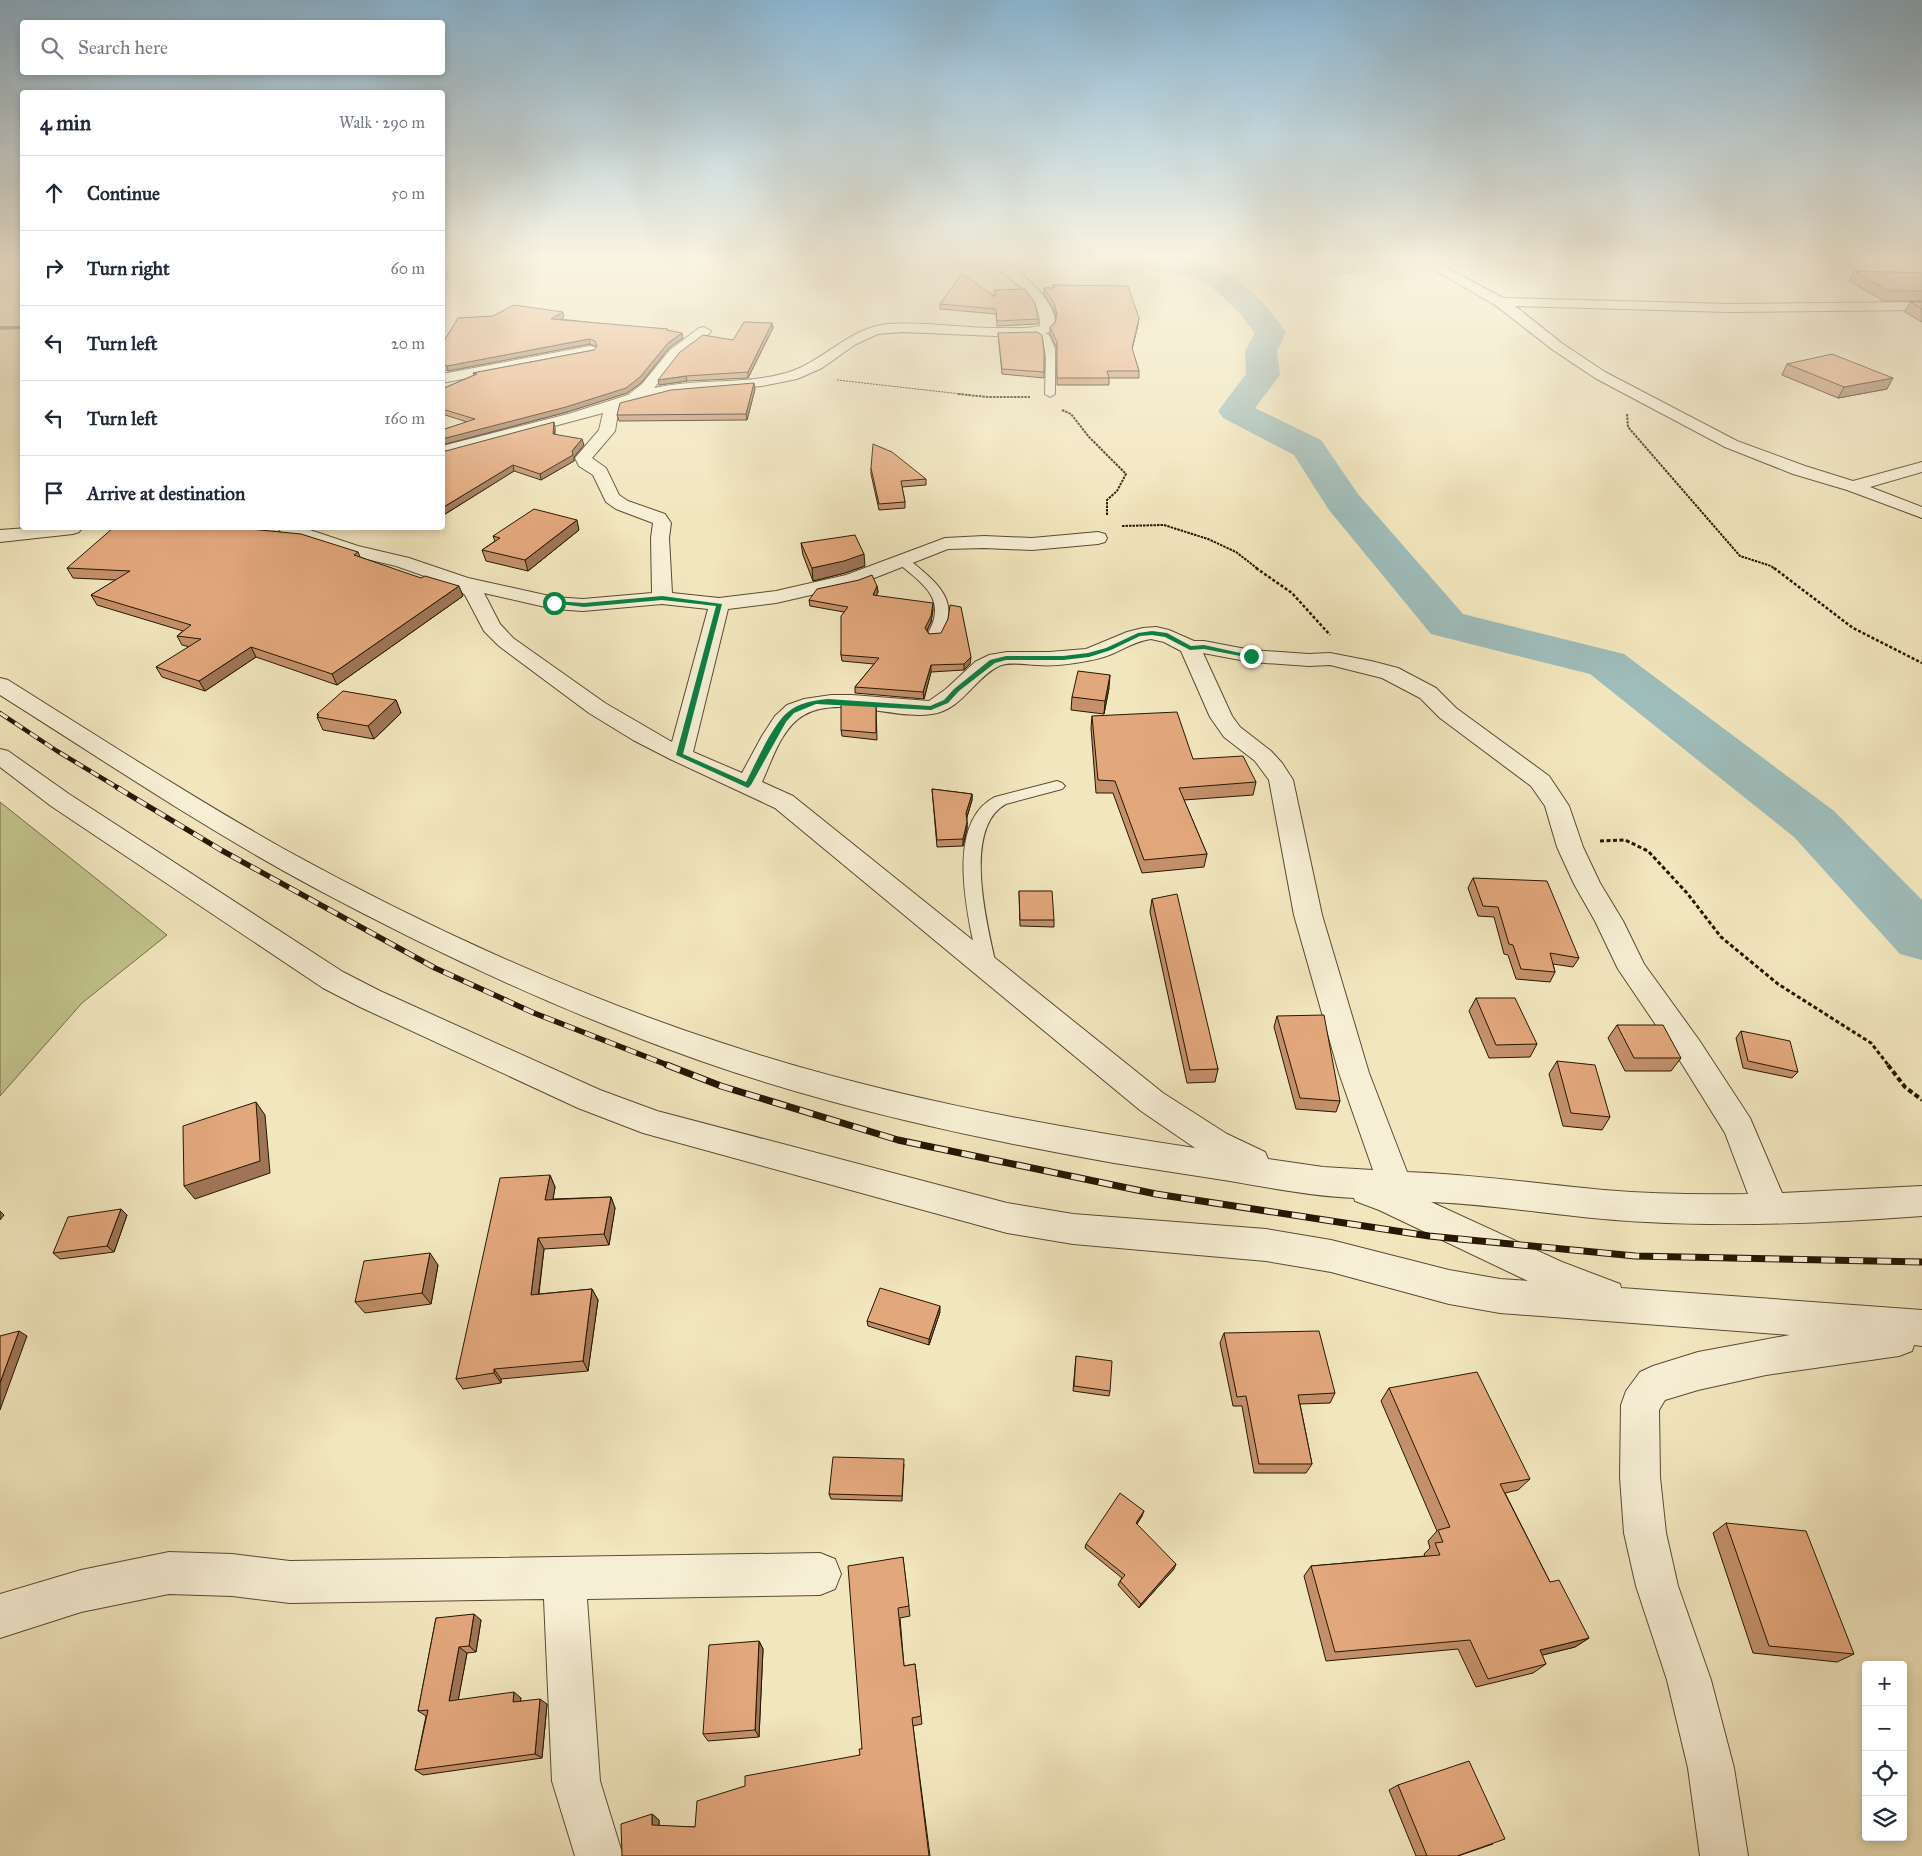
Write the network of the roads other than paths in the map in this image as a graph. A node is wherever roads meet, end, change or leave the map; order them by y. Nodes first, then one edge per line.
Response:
1 (689, 343) edge
2 (850, 343) edge
3 (1049, 343) edge
4 (1553, 343) edge
5 (590, 350) edge
6 (445, 378) edge
7 (1050, 394) road end
8 (631, 399) junction
9 (612, 406) junction
10 (445, 450) edge
11 (1922, 467) edge
12 (1853, 486) junction
13 (1922, 513) edge
14 (39, 530) edge
15 (293, 530) edge
16 (1101, 533) road end
17 (0, 536) edge
18 (903, 561) junction
19 (463, 583) junction
20 (662, 598) junction
21 (719, 604) junction
22 (934, 635) edge
23 (1190, 648) junction
24 (0, 685) edge
25 (680, 755) junction
26 (0, 756) edge
27 (748, 785) junction
28 (1057, 786) dead end
29 (988, 969) junction
30 (1279, 1174) junction
31 (1342, 1183) junction
32 (1395, 1185) junction
33 (1922, 1201) edge
34 (1771, 1208) junction
35 (1633, 1307) junction
36 (1922, 1328) edge
37 (1922, 1335) edge
38 (820, 1574) dead end
39 (564, 1578) junction
40 (0, 1616) edge
41 (599, 1856) edge
42 (1724, 1856) edge

1 - 8 street
2 - 8 street
3 - 7 lane
4 - 12 street
5 - 6 street
8 - 9 street
9 - 10 street
9 - 20 street
11 - 12 street
12 - 13 street
14 - 17 street
15 - 19 street
16 - 18 street
18 - 21 street
18 - 22 lane
19 - 20 street
19 - 25 street
20 - 21 street
21 - 25 street
23 - 27 street
23 - 32 street
23 - 34 street
24 - 30 street
25 - 27 street
26 - 35 street
27 - 29 street
28 - 29 lane
29 - 30 street
30 - 31 street
31 - 32 street
31 - 35 street
32 - 34 street
33 - 34 street
35 - 36 street
37 - 42 street
38 - 39 street
39 - 40 street
39 - 41 street

